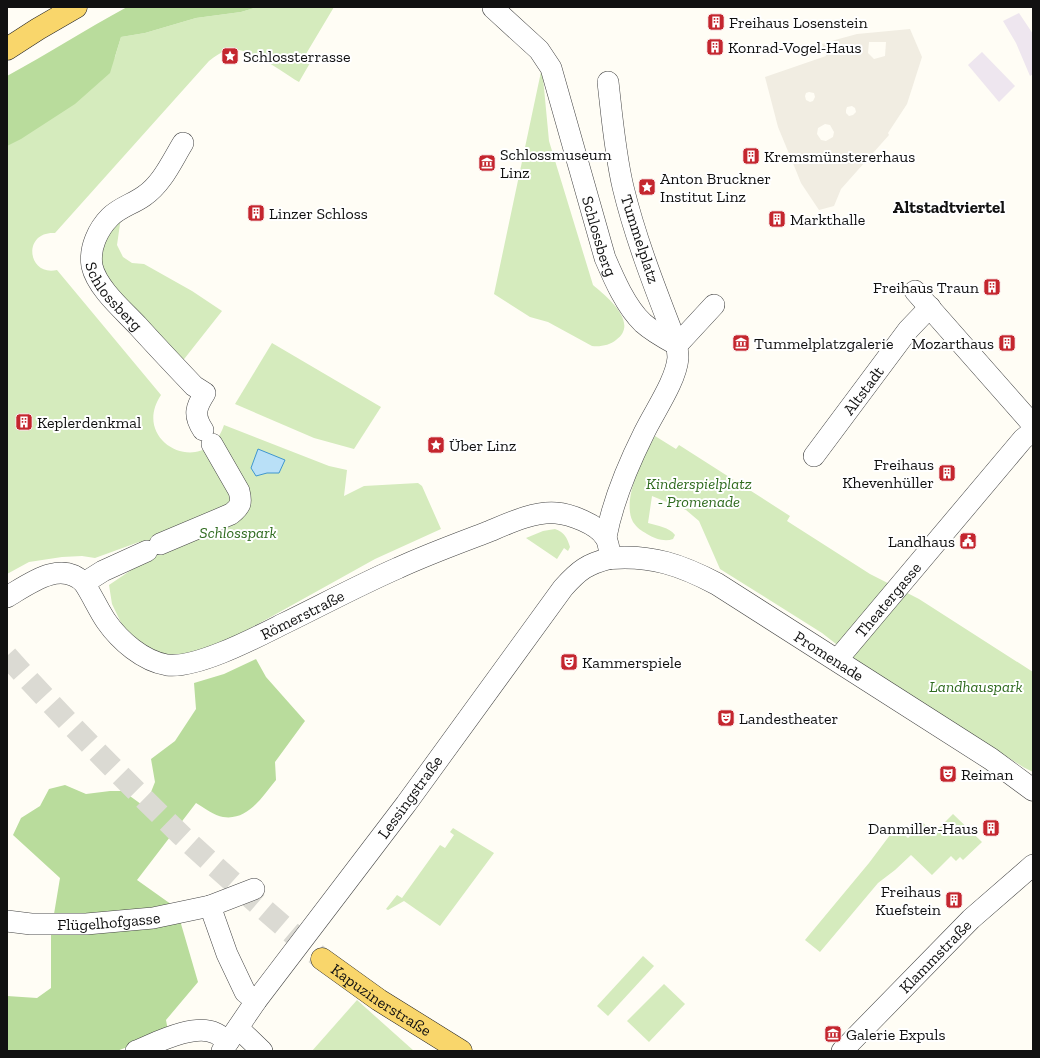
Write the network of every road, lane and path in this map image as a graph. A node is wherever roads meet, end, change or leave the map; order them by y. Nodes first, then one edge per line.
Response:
1 (76, 7) edge
2 (492, 8) dead end
3 (7, 50) edge
4 (608, 82) dead end
5 (183, 143) dead end
6 (915, 291) dead end
7 (714, 305) dead end
8 (930, 307) junction
9 (677, 346) junction
10 (1033, 425) edge
11 (1033, 431) edge
12 (814, 456) dead end
13 (608, 547) junction
14 (84, 583) junction
15 (7, 597) edge
16 (837, 660) junction
17 (1033, 790) edge
18 (1033, 866) edge
19 (254, 889) dead end
20 (210, 906) junction
21 (7, 921) edge
22 (322, 959) tunnel mouth
23 (256, 1001) junction
24 (229, 1040) edge
25 (848, 1049) edge
26 (136, 1051) edge
27 (262, 1051) edge
28 (461, 1051) edge

1 - 3 main road
2 - 9 street, Schlossberg
4 - 9 street, Tummelplatz
5 - 14 street, Schlossberg
6 - 8 street
7 - 9 street
8 - 10 street
8 - 12 street, Altstadt
9 - 13 street, Tummelplatz
11 - 16 street, Theatergasse
13 - 14 street, Römerstraße
13 - 16 street, Promenade
13 - 23 street, Lessingstraße
14 - 15 street
16 - 17 street, Promenade
18 - 25 street, Klammstraße
19 - 20 street, Flügelhofgasse
20 - 21 street, Flügelhofgasse
20 - 23 street
22 - 28 main road, Kapuzinerstraße
23 - 24 street, Lessingstraße
24 - 26 street
24 - 27 street

